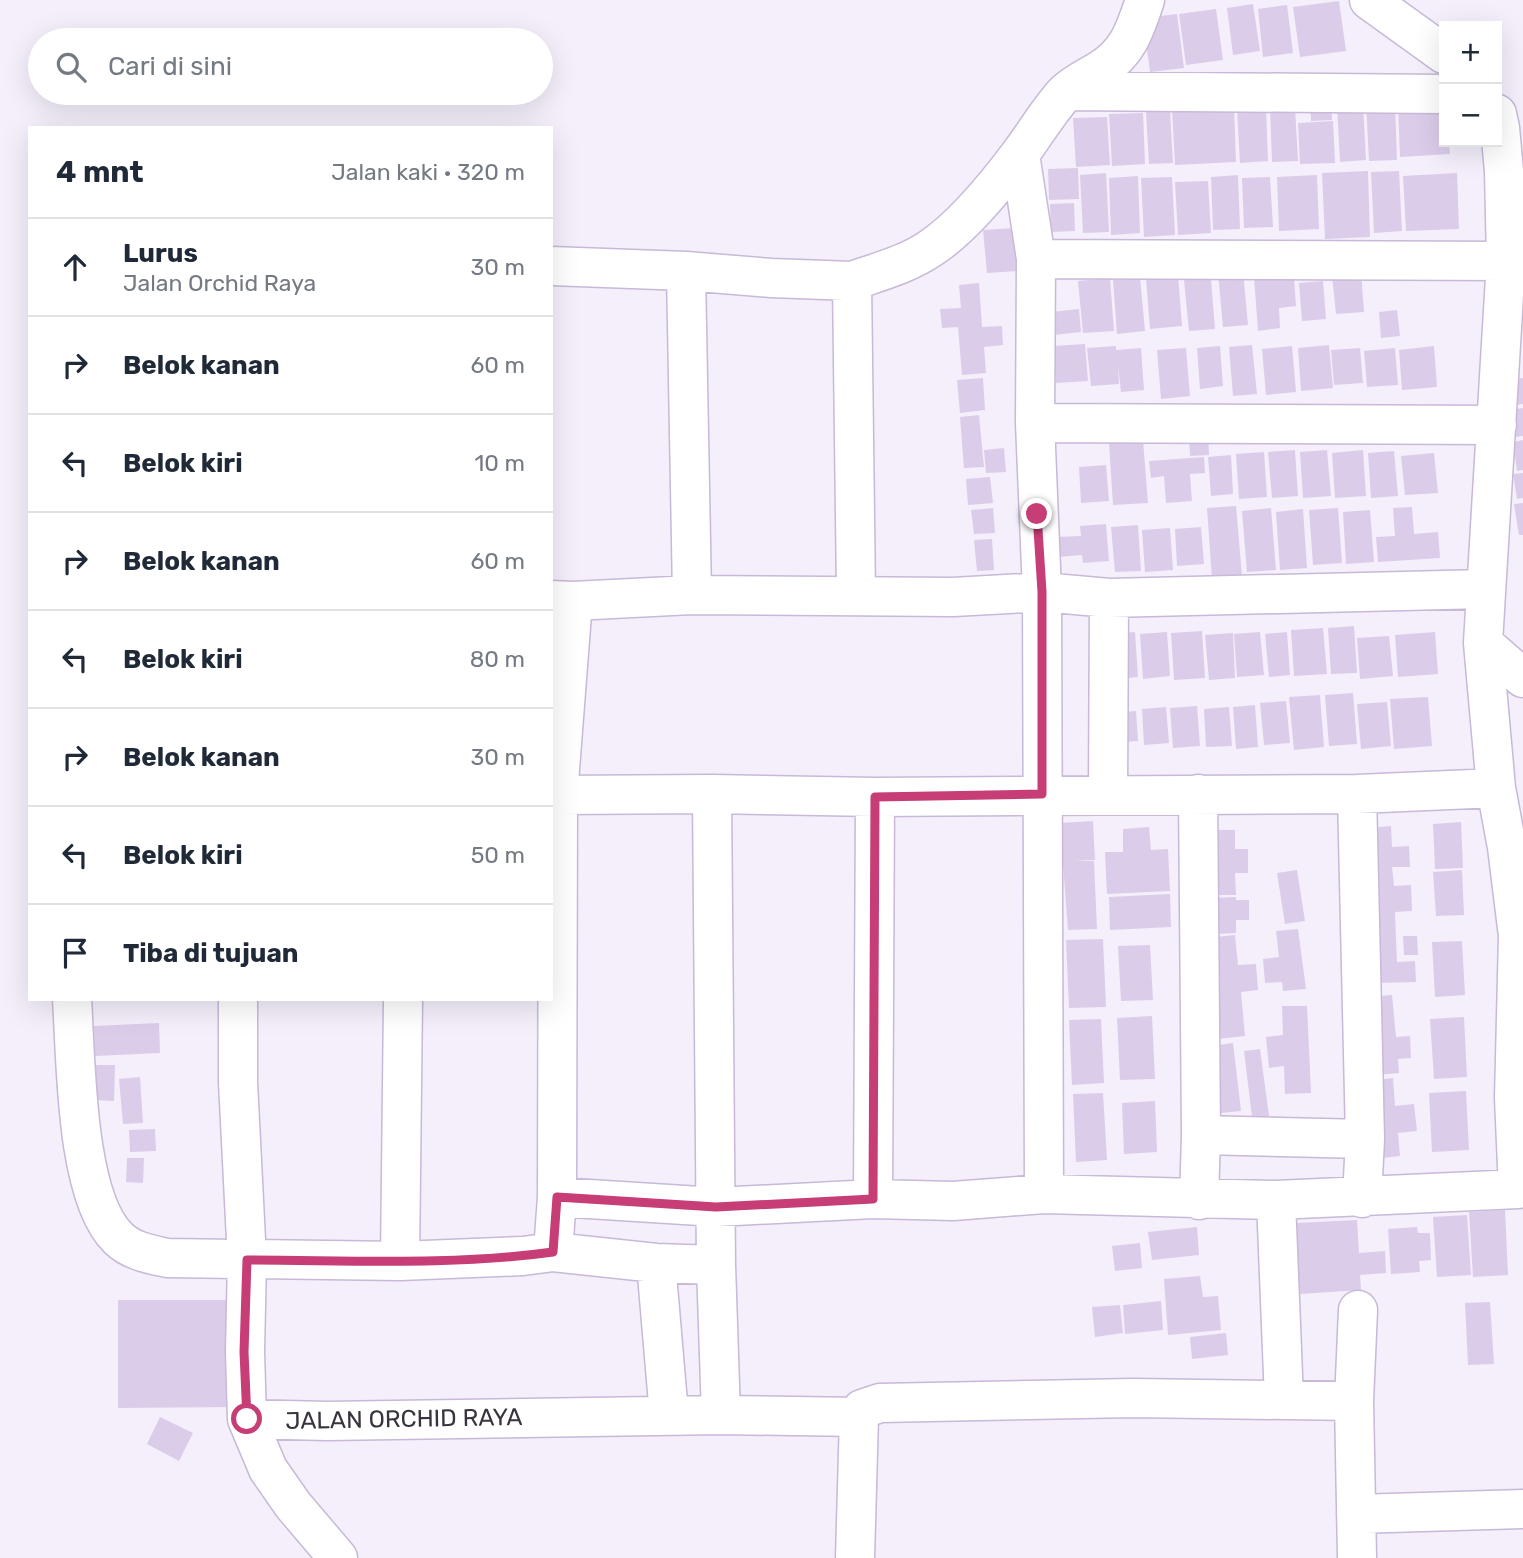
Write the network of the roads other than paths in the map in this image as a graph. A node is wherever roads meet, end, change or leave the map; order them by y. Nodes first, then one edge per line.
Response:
1 (1145, 0) edge
2 (1370, 0) edge
3 (1439, 50) edge
4 (1067, 91) junction
5 (1439, 94) edge
6 (1502, 147) edge
7 (1020, 154) junction
8 (1036, 259) junction
9 (1506, 261) junction
10 (553, 265) edge
11 (686, 271) junction
12 (852, 281) junction
13 (1035, 423) junction
14 (1497, 425) junction
15 (1485, 589) junction
16 (1042, 592) junction
17 (692, 595) junction
18 (856, 595) junction
19 (1109, 598) junction
20 (562, 600) edge
21 (1483, 643) junction
22 (1523, 678) edge
23 (1496, 788) junction
24 (712, 794) junction
25 (1042, 794) junction
26 (1108, 794) junction
27 (1198, 794) junction
28 (1357, 794) junction
29 (554, 795) edge
30 (875, 797) junction
31 (1520, 932) edge
32 (72, 1001) edge
33 (238, 1001) edge
34 (403, 1001) edge
35 (1519, 1104) edge
36 (1201, 1135) junction
37 (1365, 1139) junction
38 (1520, 1191) edge
39 (1044, 1194) junction
40 (557, 1197) junction
41 (1362, 1198) junction
42 (873, 1199) junction
43 (1199, 1200) junction
44 (1276, 1200) junction
45 (716, 1207) junction
46 (553, 1252) junction
47 (247, 1260) junction
48 (400, 1261) junction
49 (656, 1263) junction
50 (716, 1265) junction
51 (1358, 1310) dead end
52 (1284, 1400) junction
53 (1354, 1402) junction
54 (668, 1415) junction
55 (721, 1415) junction
56 (859, 1417) junction
57 (247, 1419) junction
58 (1523, 1509) edge
59 (1356, 1514) junction
60 (338, 1558) edge
61 (855, 1558) edge
62 (1357, 1558) edge

1 - 4 street
2 - 3 street
4 - 5 street
4 - 7 street
6 - 9 street
7 - 8 street
7 - 12 street
8 - 9 street
8 - 13 street
9 - 14 street
10 - 11 street
11 - 12 street
11 - 17 street
12 - 18 street
13 - 14 street
13 - 16 street
14 - 15 street
15 - 19 street
15 - 21 street
16 - 18 street
16 - 19 street
16 - 25 street
17 - 18 street
17 - 20 street
19 - 26 street
20 - 29 street
21 - 22 street
21 - 23 street
23 - 28 street
23 - 31 street
24 - 29 street
24 - 30 street
24 - 45 street
25 - 26 street
25 - 30 street
25 - 39 street
26 - 27 street
27 - 28 street
27 - 36 street
28 - 37 street
29 - 40 street
30 - 42 street
31 - 35 street
32 - 47 street
33 - 47 street
34 - 48 street
35 - 38 street
36 - 37 street
36 - 43 street
37 - 41 street
38 - 41 street
39 - 42 street
39 - 43 street
40 - 45 street
40 - 46 street
41 - 44 street
42 - 45 street
43 - 44 street
44 - 52 street
45 - 50 street
46 - 48 street
46 - 49 street
47 - 48 street
47 - 57 street
49 - 50 street
49 - 54 street
50 - 55 street
51 - 53 street
52 - 53 street
52 - 56 street
53 - 59 street
54 - 55 street, JALAN ORCHID RAYA
54 - 57 street, JALAN ORCHID RAYA
55 - 56 street, JALAN ORCHID RAYA
56 - 61 street
57 - 60 street
58 - 59 street
59 - 62 street

